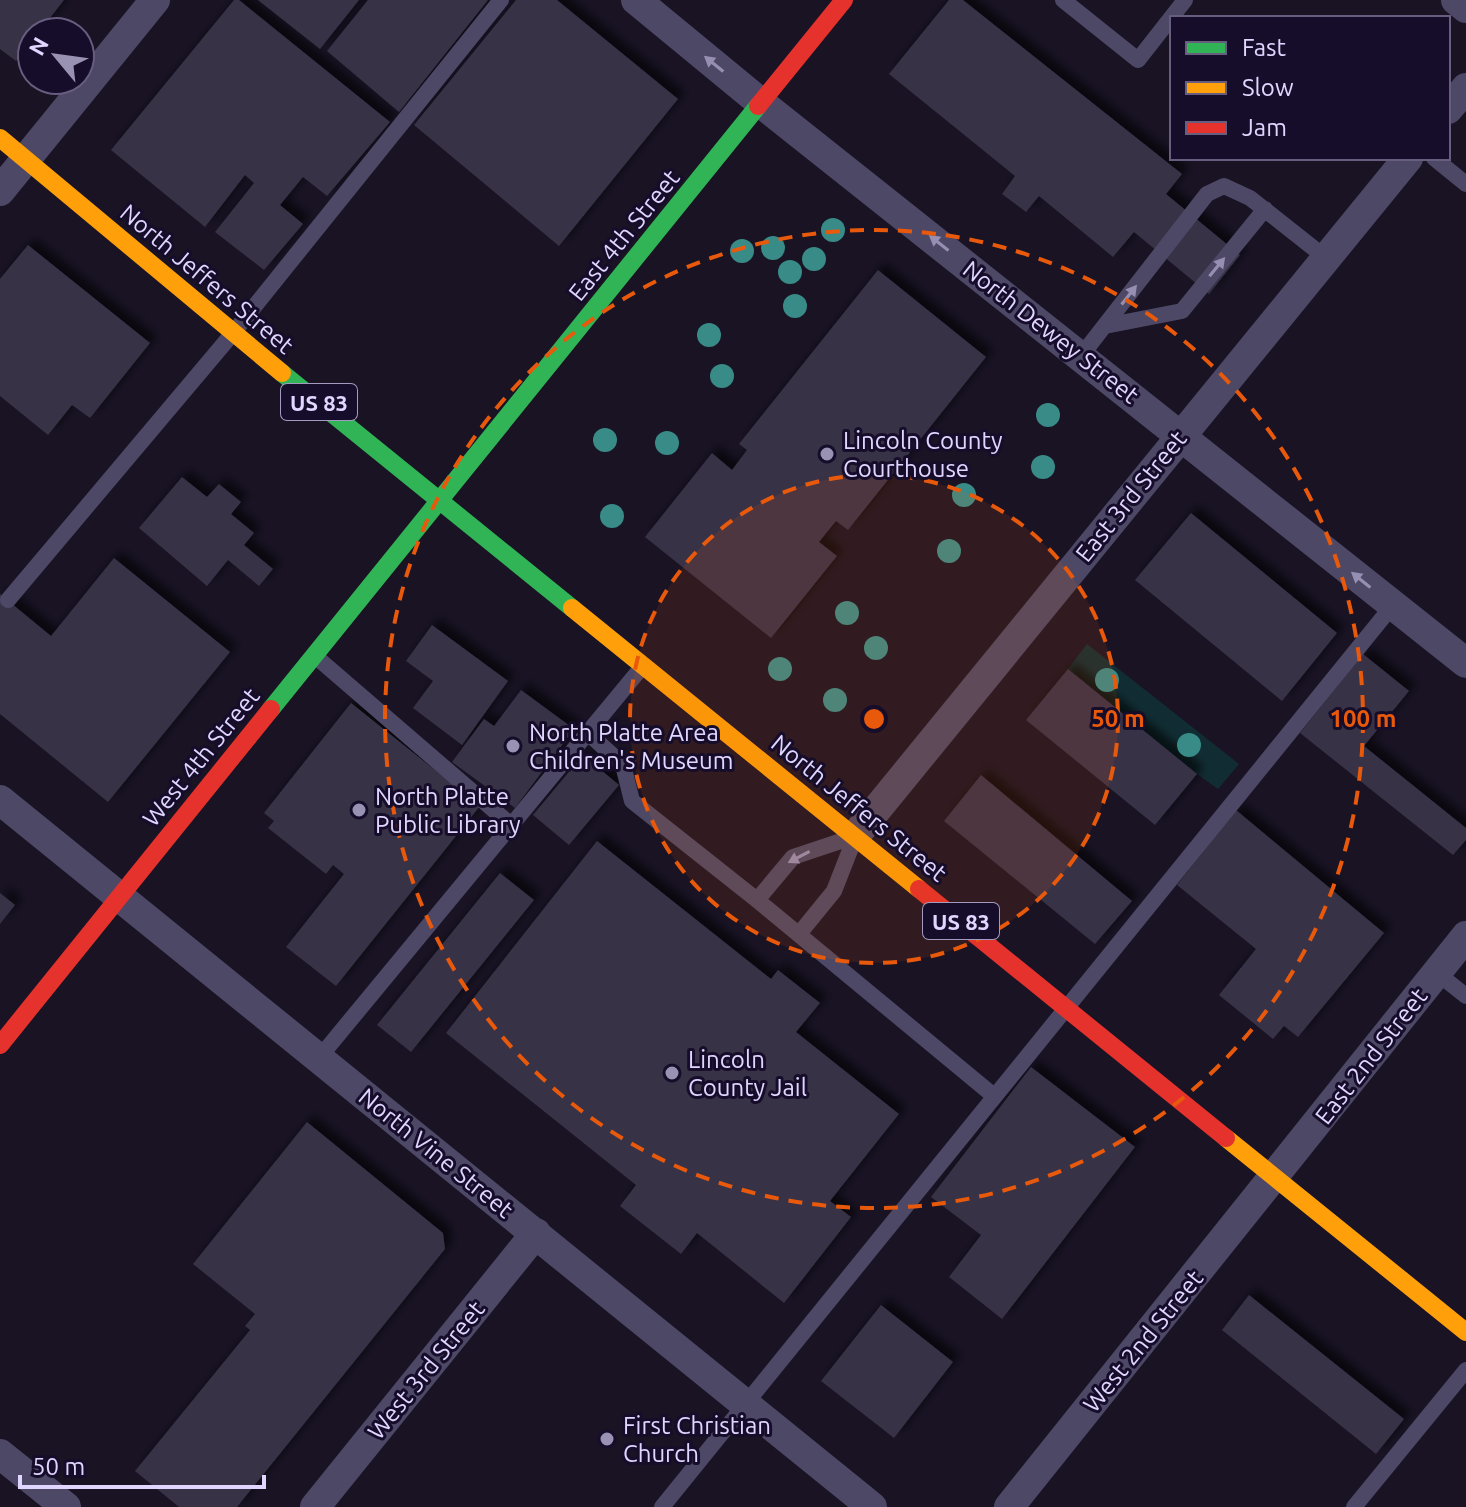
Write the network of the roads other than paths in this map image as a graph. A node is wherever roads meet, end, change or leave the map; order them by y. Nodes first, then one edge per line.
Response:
1 (155, 0) edge
2 (501, 0) edge
3 (636, 0) edge
4 (844, 0) edge
5 (1063, 0) edge
6 (1185, 0) edge
7 (1456, 0) edge
8 (1466, 8) edge
9 (1172, 16) edge
10 (1170, 19) edge
11 (1466, 88) edge
12 (761, 103) junction
13 (1450, 107) edge
14 (0, 138) edge
15 (26, 159) junction
16 (1406, 160) edge
17 (1436, 160) edge
18 (1466, 184) edge
19 (0, 191) edge
20 (1265, 209) junction
21 (1326, 258) junction
22 (1105, 326) junction
23 (233, 333) junction
24 (1081, 356) junction
25 (1180, 435) junction
26 (440, 499) junction
27 (8, 600) dead end
28 (1393, 605) junction
29 (314, 655) junction
30 (1466, 663) edge
31 (644, 664) junction
32 (588, 733) junction
33 (0, 800) edge
34 (511, 825) junction
35 (855, 836) junction
36 (120, 896) junction
37 (757, 900) junction
38 (799, 934) junction
39 (1466, 936) edge
40 (1437, 973) junction
41 (1466, 996) edge
42 (1066, 1006) junction
43 (0, 1045) edge
44 (319, 1058) junction
45 (994, 1096) junction
46 (1276, 1176) junction
47 (536, 1233) junction
48 (1466, 1332) edge
49 (1466, 1370) edge
50 (747, 1405) junction
51 (0, 1454) edge
52 (66, 1507) edge
53 (315, 1507) edge
54 (662, 1507) edge
55 (872, 1507) edge
56 (1009, 1507) edge
57 (1354, 1507) edge

1 - 15 street
2 - 23 lane
12 -> 3 street, North Dewey Street
4 - 12 main road, East 4th Street
5 - 10 lane
6 - 9 lane
7 - 8 street
11 - 13 street
24 -> 12 street, North Dewey Street
12 - 26 main road, East 4th Street
14 - 15 main road, North Jeffers Street / US 83
15 - 19 street
15 - 23 main road, North Jeffers Street / US 83
16 - 21 street, East 3rd Street
17 - 18 lane
20 - 21 lane
22 -> 20 lane
22 -> 20 lane
21 - 25 street, East 3rd Street
22 - 24 lane
23 - 26 main road, North Jeffers Street / US 83
23 - 27 lane
24 - 25 street, North Dewey Street
28 -> 25 street, North Dewey Street
25 - 35 street, East 3rd Street
26 - 29 main road, West 4th Street
26 - 31 main road, North Jeffers Street / US 83
28 - 30 street, North Dewey Street
28 - 42 lane
29 - 34 lane
29 - 36 main road, West 4th Street
31 - 32 lane
31 - 35 main road, North Jeffers Street / US 83
32 - 34 lane
32 - 37 lane
33 - 36 street, North Vine Street
34 - 44 lane
35 -> 37 lane
35 - 38 lane
35 - 42 main road, North Jeffers Street / US 83
36 - 43 main road, West 4th Street
36 - 44 street, North Vine Street
37 - 38 lane
38 - 45 lane
39 - 40 street, East 2nd Street
40 - 41 lane
40 - 46 street, East 2nd Street
42 - 45 lane
42 - 46 main road, North Jeffers Street / US 83
44 - 47 street, North Vine Street
45 - 50 lane
46 - 48 main road, North Jeffers Street / US 83
46 - 56 street, West 2nd Street
47 - 50 street, North Vine Street
47 - 53 street, West 3rd Street
49 - 57 lane
50 - 54 lane
50 - 55 street, North Vine Street
51 - 52 street

